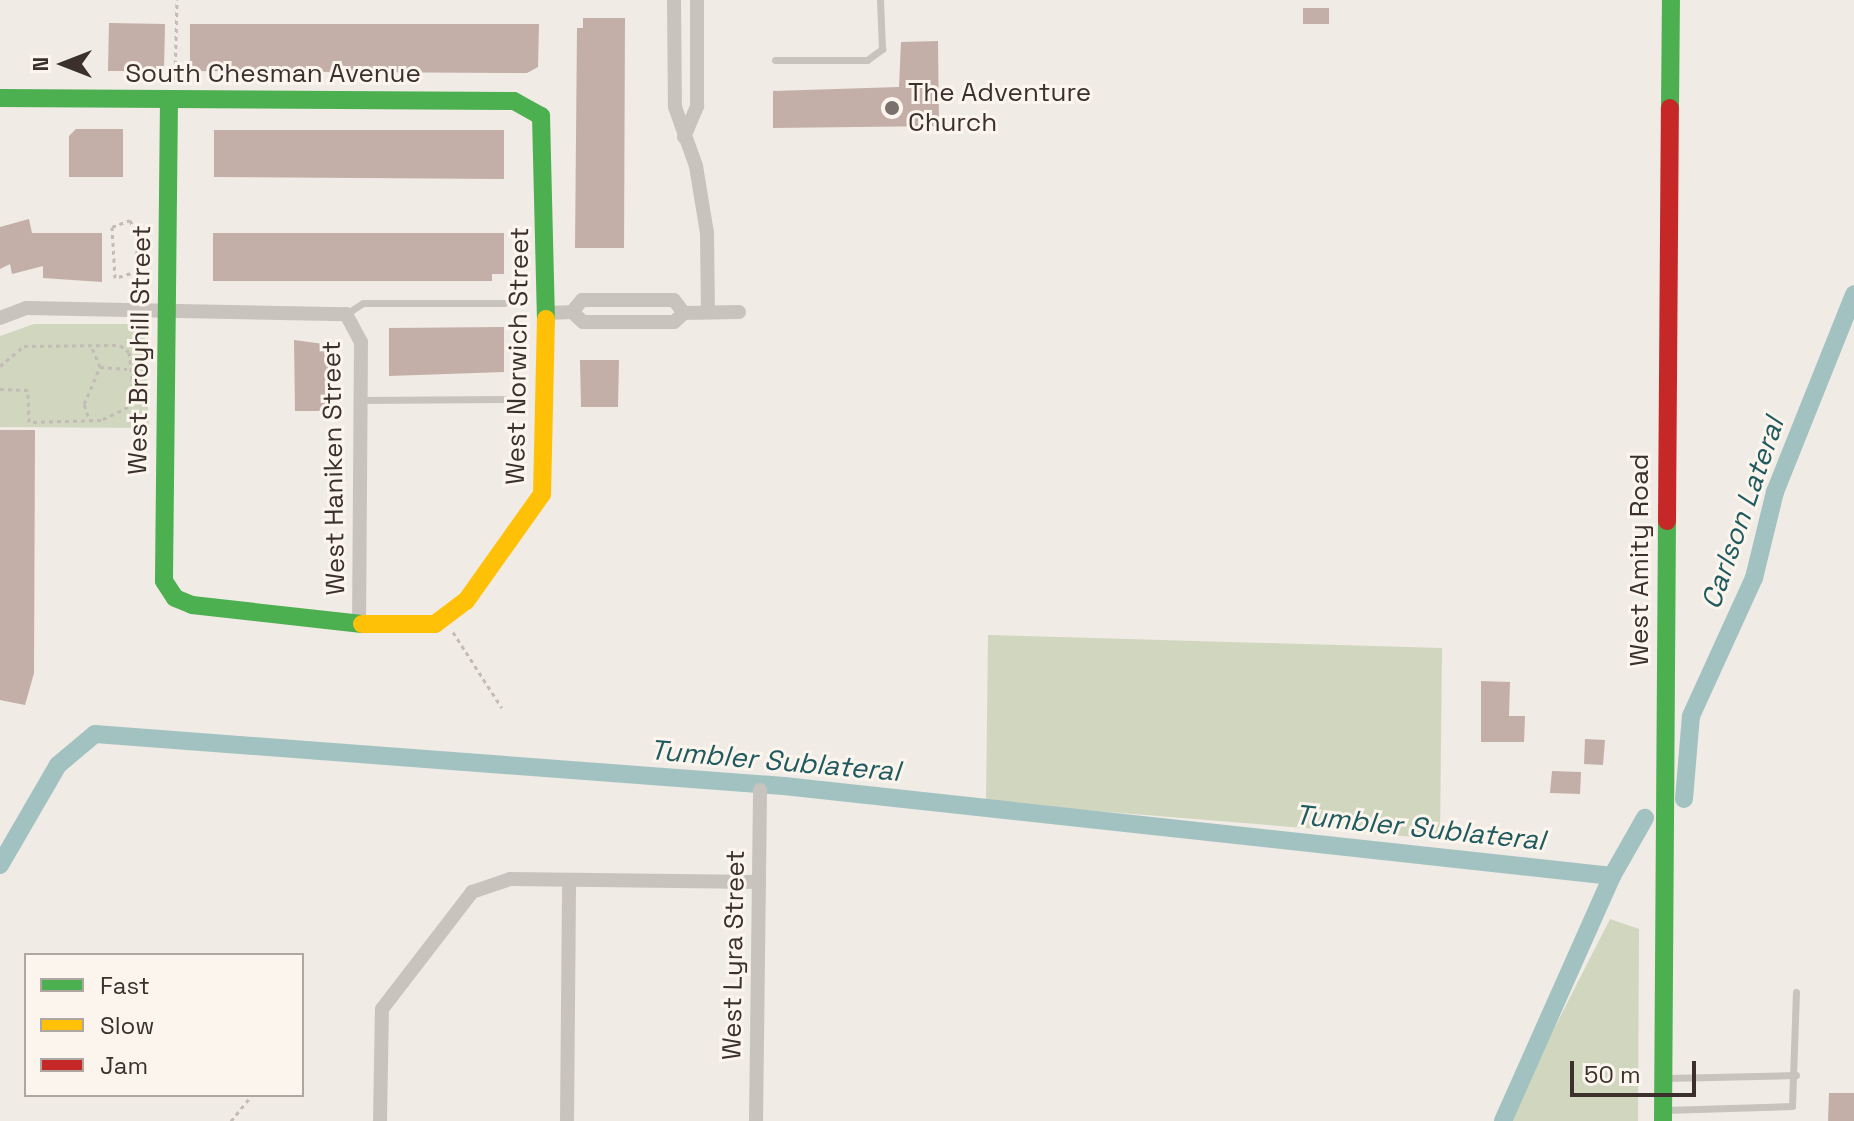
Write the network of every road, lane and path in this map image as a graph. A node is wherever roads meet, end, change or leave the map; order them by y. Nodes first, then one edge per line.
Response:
1 (177, 0) edge
2 (674, 0) edge
3 (697, 0) edge
4 (880, 0) edge
5 (1671, 0) edge
6 (775, 60) dead end
7 (172, 95) junction
8 (0, 98) edge
9 (541, 116) joint
10 (684, 137) junction
11 (136, 234) junction
12 (149, 234) dead end
13 (504, 303) dead end
14 (167, 308) junction
15 (572, 312) junction
16 (708, 312) junction
17 (739, 312) dead end
18 (547, 313) junction
19 (684, 313) junction
20 (346, 314) junction
21 (0, 318) edge
22 (91, 345) junction
23 (0, 366) edge
24 (100, 367) junction
25 (128, 368) junction
26 (0, 389) edge
27 (504, 399) dead end
28 (361, 400) junction
29 (89, 418) junction
30 (452, 623) junction
31 (359, 624) junction
32 (502, 708) dead end
33 (760, 790) dead end
34 (569, 881) junction
35 (759, 882) junction
36 (1796, 992) dead end
37 (1796, 1075) junction
38 (1662, 1078) junction
39 (250, 1097) edge
40 (1663, 1115) edge
41 (231, 1121) edge
42 (380, 1121) edge
43 (567, 1121) edge
44 (756, 1121) edge

1 - 7 path
2 - 10 street
3 - 10 street
4 - 6 lane
5 - 38 street, West Amity Road
7 - 8 street, South Chesman Avenue
7 - 9 street, South Chesman Avenue
7 - 14 street, West Broyhill Street
9 - 18 street, West Norwich Street
10 - 16 street
11 - 11 path
11 - 12 path
13 - 20 lane
14 - 20 street
14 - 21 street
14 - 31 street, West Broyhill Street
15 - 18 street
15 - 19 street
15 - 19 street
16 - 17 street
16 - 19 street
18 - 30 street, West Norwich Street
20 - 28 street, West Haniken Street
22 - 23 path
22 - 24 path
22 - 25 path
24 - 25 path
24 - 29 path
25 - 29 path
26 - 29 path
27 - 28 lane
28 - 31 street, West Haniken Street
30 - 31 street
30 - 32 path
33 - 35 street, West Lyra Street
34 - 35 street
34 - 42 street
34 - 43 street
35 - 44 street, West Lyra Street
36 - 37 lane
37 - 38 lane
37 - 40 lane
38 - 40 street, West Amity Road
39 - 41 path

